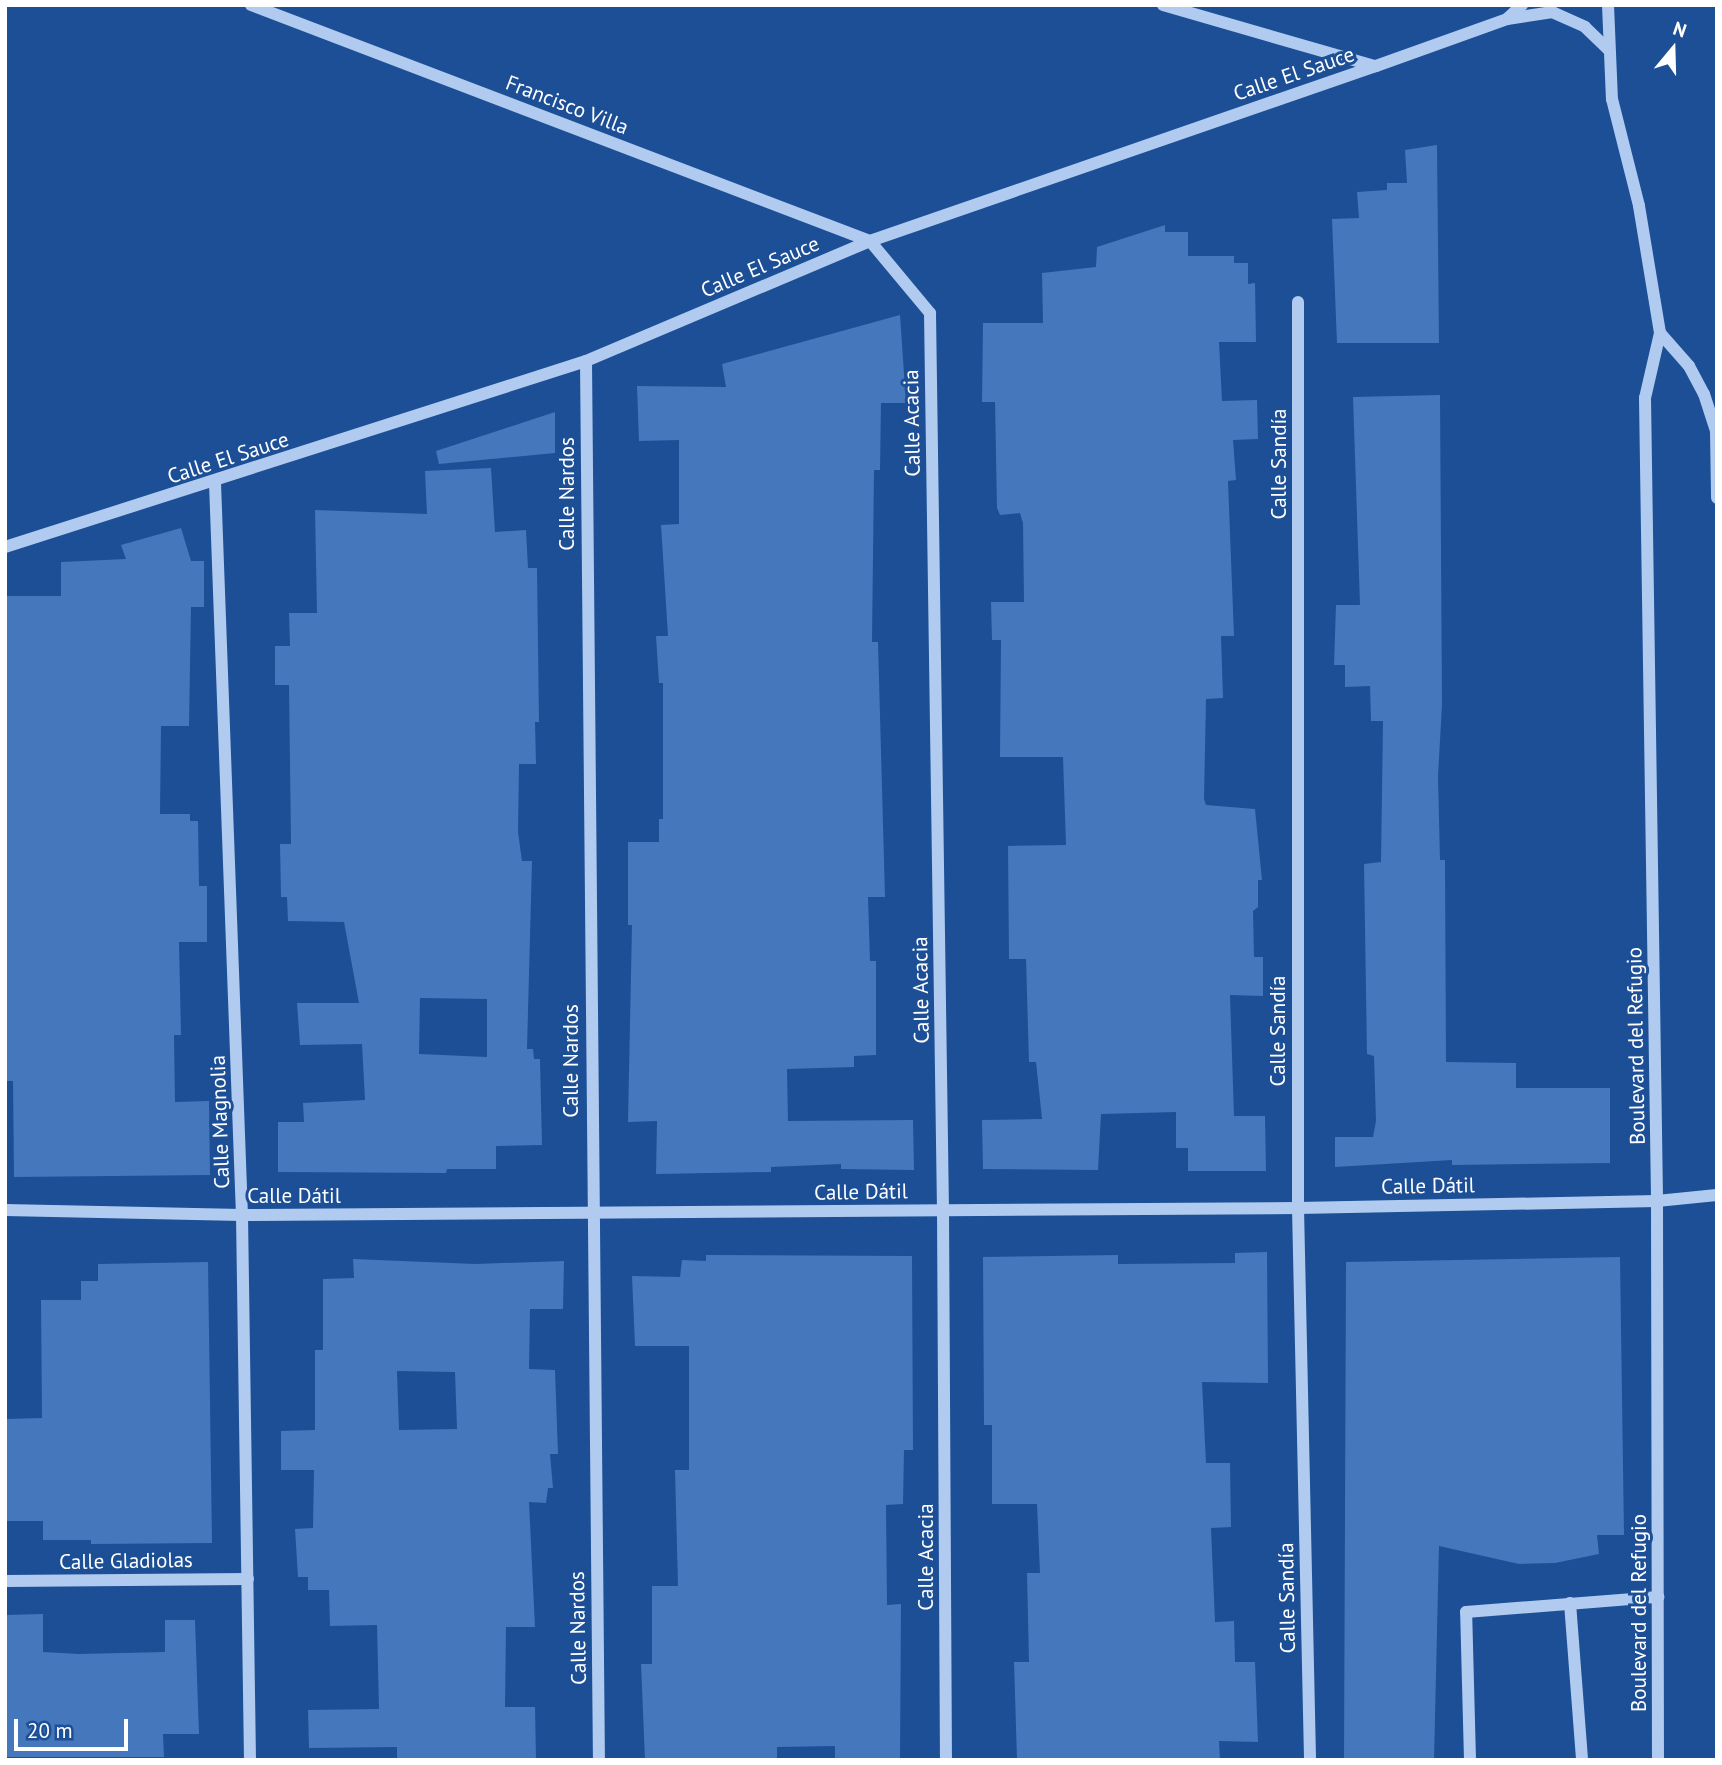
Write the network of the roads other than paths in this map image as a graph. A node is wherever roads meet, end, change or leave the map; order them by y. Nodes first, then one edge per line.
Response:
1 (251, 5) edge
2 (1163, 5) edge
3 (1522, 5) edge
4 (1608, 5) edge
5 (1507, 19) junction
6 (1608, 49) junction
7 (1376, 66) junction
8 (870, 241) junction
9 (1298, 302) dead end
10 (1660, 333) junction
11 (586, 361) junction
12 (215, 483) junction
13 (1717, 499) edge
14 (5, 547) edge
15 (1717, 1195) edge
16 (1657, 1201) junction
17 (1298, 1208) junction
18 (5, 1210) edge
19 (943, 1210) junction
20 (591, 1214) junction
21 (242, 1215) junction
22 (248, 1579) junction
23 (5, 1581) edge
24 (1658, 1597) junction
25 (1570, 1603) junction
26 (250, 1760) edge
27 (599, 1760) edge
28 (946, 1760) edge
29 (1310, 1760) edge
30 (1470, 1760) edge
31 (1583, 1760) edge
32 (1658, 1760) edge

1 - 8 street, Francisco Villa
2 - 7 street
3 - 5 street, Calle El Sauce
4 - 6 street, Boulevard del Refugio
5 - 6 street
5 - 7 street, Calle El Sauce
6 - 10 street, Boulevard del Refugio
7 - 8 street, Calle El Sauce
8 - 11 street, Calle El Sauce
8 - 19 street, Calle Acacia
9 - 17 street, Calle Sandía
10 - 13 street
10 - 16 street, Boulevard del Refugio
11 - 12 street, Calle El Sauce
11 - 20 street, Calle Nardos
12 - 14 street, Calle El Sauce
12 - 21 street, Calle Magnolia
15 - 16 street, Calle Dátil
16 - 17 street, Calle Dátil
16 - 24 street, Boulevard del Refugio
17 - 19 street, Calle Dátil
17 - 29 street, Calle Sandía
18 - 21 street, Calle Dátil
19 - 20 street, Calle Dátil
19 - 28 street, Calle Acacia
20 - 21 street, Calle Dátil
20 - 27 street, Calle Nardos
21 - 22 street, Calle Magnolia
22 - 23 street, Calle Gladiolas
22 - 26 street, Calle Magnolia
24 - 25 street
24 - 32 street, Boulevard del Refugio
25 - 30 street
25 - 31 street

